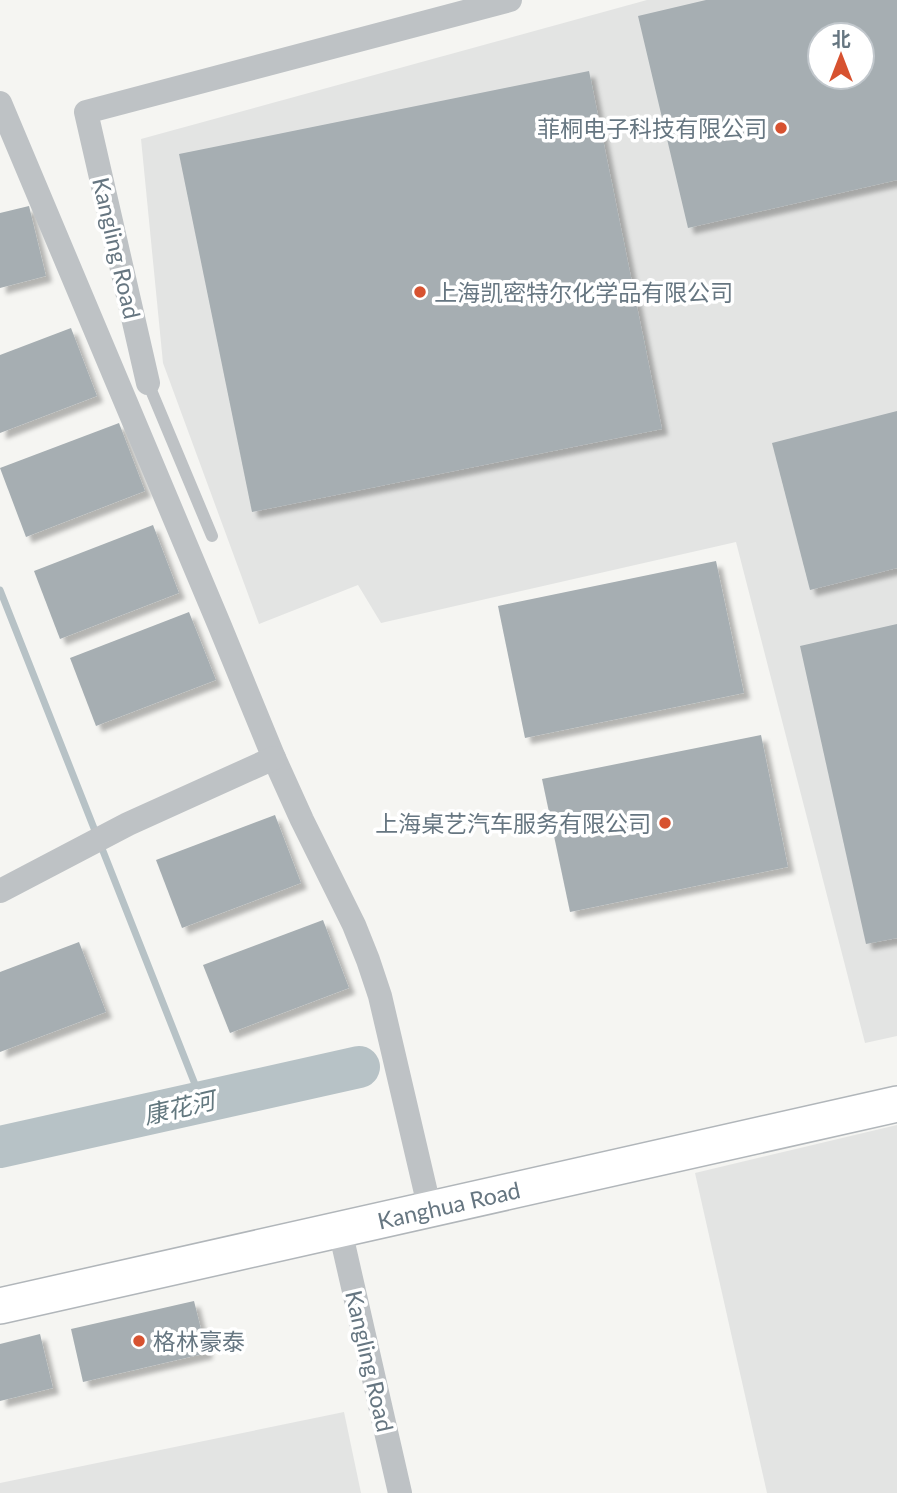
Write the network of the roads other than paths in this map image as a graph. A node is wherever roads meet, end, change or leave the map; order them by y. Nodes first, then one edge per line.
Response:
1 (510, 0) edge
2 (0, 103) edge
3 (148, 383) joint
4 (212, 536) dead end
5 (274, 758) junction
6 (0, 891) edge
7 (897, 1104) edge
8 (430, 1210) junction
9 (340, 1230) junction
10 (0, 1306) edge
11 (400, 1493) edge

1 - 3 street, Kangling Road
2 - 5 street
3 - 4 lane
5 - 6 street
5 - 8 street
7 - 8 street, Kanghua Road
8 - 9 street, Kanghua Road
9 - 10 street, Kanghua Road
9 - 11 street, Kangling Road

